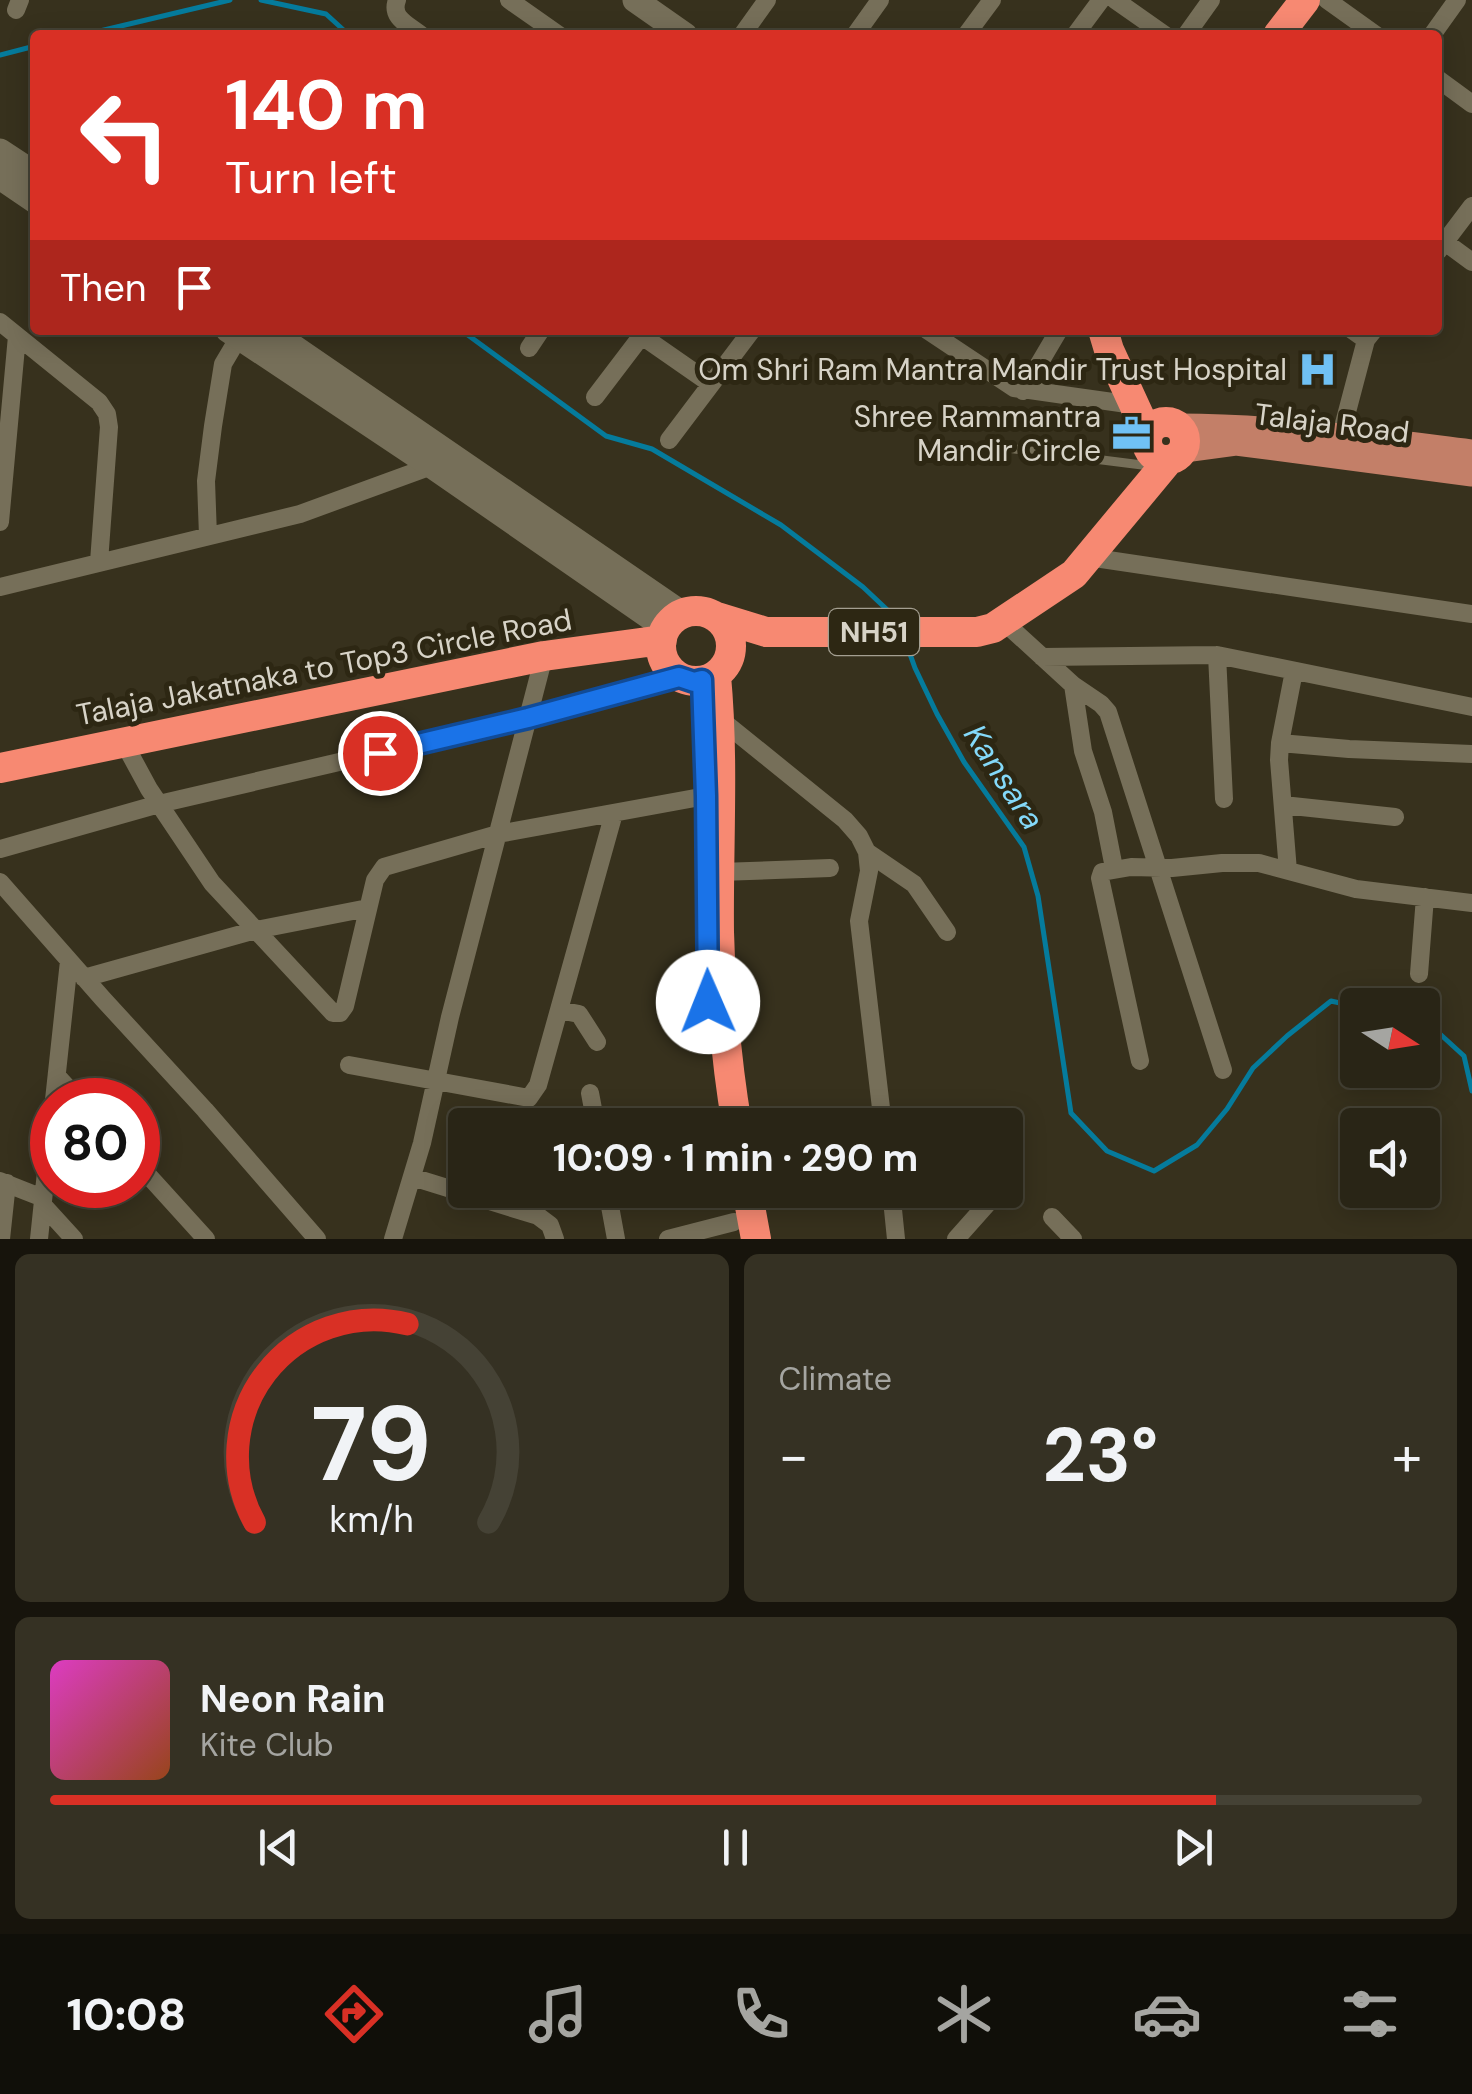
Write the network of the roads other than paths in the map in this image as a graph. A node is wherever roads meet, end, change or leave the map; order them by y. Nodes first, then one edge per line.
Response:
1 (397, 0) edge
2 (509, 0) edge
3 (636, 0) edge
4 (767, 0) edge
5 (880, 0) edge
6 (992, 0) edge
7 (1102, 0) edge
8 (1115, 0) edge
9 (1212, 0) edge
10 (1288, 0) edge
11 (1305, 0) edge
12 (1327, 0) edge
13 (1458, 0) edge
14 (415, 30) edge
15 (553, 30) edge
16 (678, 30) edge
17 (746, 30) edge
18 (858, 30) edge
19 (970, 30) edge
20 (1080, 30) edge
21 (1158, 30) edge
22 (1190, 30) edge
23 (1266, 30) edge
24 (1282, 30) edge
25 (1369, 30) edge
26 (1436, 30) edge
27 (1442, 82) edge
28 (1472, 104) edge
29 (0, 151) edge
30 (30, 171) edge
31 (0, 177) edge
32 (30, 198) edge
33 (1472, 206) edge
34 (1442, 241) edge
35 (1442, 244) edge
36 (1472, 262) edge
37 (0, 322) edge
38 (234, 335) edge
39 (241, 335) edge
40 (538, 335) edge
41 (642, 335) edge
42 (647, 335) edge
43 (748, 335) edge
44 (934, 335) edge
45 (1056, 335) edge
46 (1104, 335) edge
47 (1121, 335) edge
48 (1364, 335) edge
49 (17, 336) junction
50 (281, 341) edge
51 (529, 348) dead end
52 (711, 384) junction
53 (1023, 391) junction
54 (595, 397) dead end
55 (1134, 405) junction
56 (669, 440) dead end
57 (1163, 445) junction
58 (1338, 446) junction
59 (999, 447) dead end
60 (1472, 452) edge
61 (456, 458) junction
62 (432, 466) junction
63 (1472, 474) edge
64 (0, 522) edge
65 (208, 536) junction
66 (1088, 557) junction
67 (99, 562) junction
68 (0, 587) edge
69 (1040, 596) junction
70 (1472, 614) edge
71 (681, 624) junction
72 (990, 626) junction
73 (768, 632) junction
74 (544, 656) junction
75 (1216, 656) junction
76 (1042, 657) junction
77 (1294, 670) junction
78 (707, 673) junction
79 (1073, 686) junction
80 (1472, 706) edge
81 (528, 718) junction
82 (720, 719) junction
83 (124, 742) junction
84 (1280, 743) junction
85 (1472, 754) edge
86 (0, 768) edge
87 (706, 796) junction
88 (1224, 799) dead end
89 (159, 804) junction
90 (1283, 805) junction
91 (614, 813) junction
92 (1395, 817) dead end
93 (498, 834) junction
94 (0, 849) edge
95 (867, 852) junction
96 (830, 868) dead end
97 (1114, 868) junction
98 (1157, 868) junction
99 (1288, 871) junction
100 (720, 872) junction
101 (0, 882) edge
102 (1425, 898) junction
103 (1472, 903) edge
104 (368, 908) junction
105 (256, 930) junction
106 (947, 932) dead end
107 (70, 961) junction
108 (1419, 974) dead end
109 (84, 978) junction
110 (559, 1010) junction
111 (597, 1042) dead end
112 (1140, 1061) dead end
113 (349, 1065) dead end
114 (1223, 1070) dead end
115 (57, 1076) edge
116 (436, 1079) junction
117 (590, 1093) dead end
118 (593, 1108) edge
119 (720, 1108) edge
120 (733, 1108) edge
121 (881, 1108) edge
122 (412, 1178) junction
123 (3, 1182) edge
124 (160, 1188) edge
125 (30, 1196) edge
126 (42, 1208) edge
127 (48, 1208) edge
128 (610, 1208) edge
129 (735, 1208) edge
130 (746, 1208) edge
131 (893, 1208) edge
132 (984, 1208) edge
133 (1052, 1217) dead end
134 (743, 1233) edge
135 (1, 1239) edge
136 (39, 1239) edge
137 (74, 1239) edge
138 (206, 1239) edge
139 (317, 1239) edge
140 (392, 1239) edge
141 (554, 1239) edge
142 (616, 1239) edge
143 (668, 1239) edge
144 (896, 1239) edge
145 (956, 1239) edge
146 (1074, 1239) edge

1 - 14 street
2 - 15 street
3 - 16 main road
4 - 17 street
5 - 18 street
6 - 19 street
7 - 20 street
8 - 21 street
9 - 22 street
10 - 23 highway
11 - 24 highway
12 - 25 street
13 - 26 street
27 - 28 street
29 - 30 main road
31 - 32 main road
33 - 34 street
35 - 36 street
37 - 49 street
38 - 65 street
39 - 50 main road
40 - 51 street
41 - 54 street
42 - 52 street
43 - 52 street
44 - 53 street
45 - 53 street
46 - 55 highway
47 - 57 highway
48 - 58 street
49 - 64 street
49 - 67 street
50 - 61 main road
50 - 62 main road
52 - 56 street
53 - 55 street
55 - 57 highway
57 - 58 main road, Talaja Road
57 - 59 lane
57 - 66 highway
57 - 69 highway
58 - 60 main road, Talaja Road
58 - 63 main road, Talaja Road
61 - 62 street
61 - 71 main road
62 - 65 street
62 - 71 main road
65 - 67 street
66 - 69 highway
66 - 70 street
67 - 68 street
69 - 72 highway
71 - 73 highway, NH51
71 - 74 highway, Talaja Jakatnaka to Top3 Circle Road / NH51
71 - 78 highway
71 - 78 highway
72 - 73 highway, NH51
72 - 76 street
73 - 78 highway
74 - 81 street
74 - 83 highway, Talaja Jakatnaka to Top3 Circle Road / NH51
75 - 76 street
75 - 77 street
75 - 88 street
76 - 79 street
77 - 80 street
77 - 84 street
78 - 81 street
78 - 82 highway
78 - 87 highway
79 - 97 street
79 - 98 street
81 - 89 street
81 - 93 street
82 - 95 street
82 - 100 highway
83 - 86 highway, Talaja Jakatnaka to Top3 Circle Road / NH51
83 - 89 street
84 - 85 street
84 - 90 street
87 - 91 street
87 - 119 highway
89 - 94 street
89 - 105 street
90 - 92 street
90 - 99 street
91 - 93 street
91 - 110 street
93 - 104 street
93 - 116 street
95 - 106 street
95 - 121 street
96 - 100 street
97 - 98 street
97 - 112 street
98 - 99 street
98 - 114 street
99 - 102 street
100 - 120 highway
101 - 107 street
102 - 103 street
102 - 108 street
104 - 105 street
104 - 105 street
105 - 109 street
107 - 109 street
107 - 115 street
109 - 139 street
110 - 111 street
110 - 116 street
113 - 116 street
116 - 122 street
117 - 118 street
122 - 140 street
122 - 141 street
123 - 125 street
123 - 135 street
124 - 138 street
126 - 136 street
127 - 137 street
128 - 142 street
129 - 134 highway
130 - 134 highway
131 - 144 street
132 - 145 street
133 - 146 street
134 - 143 street

